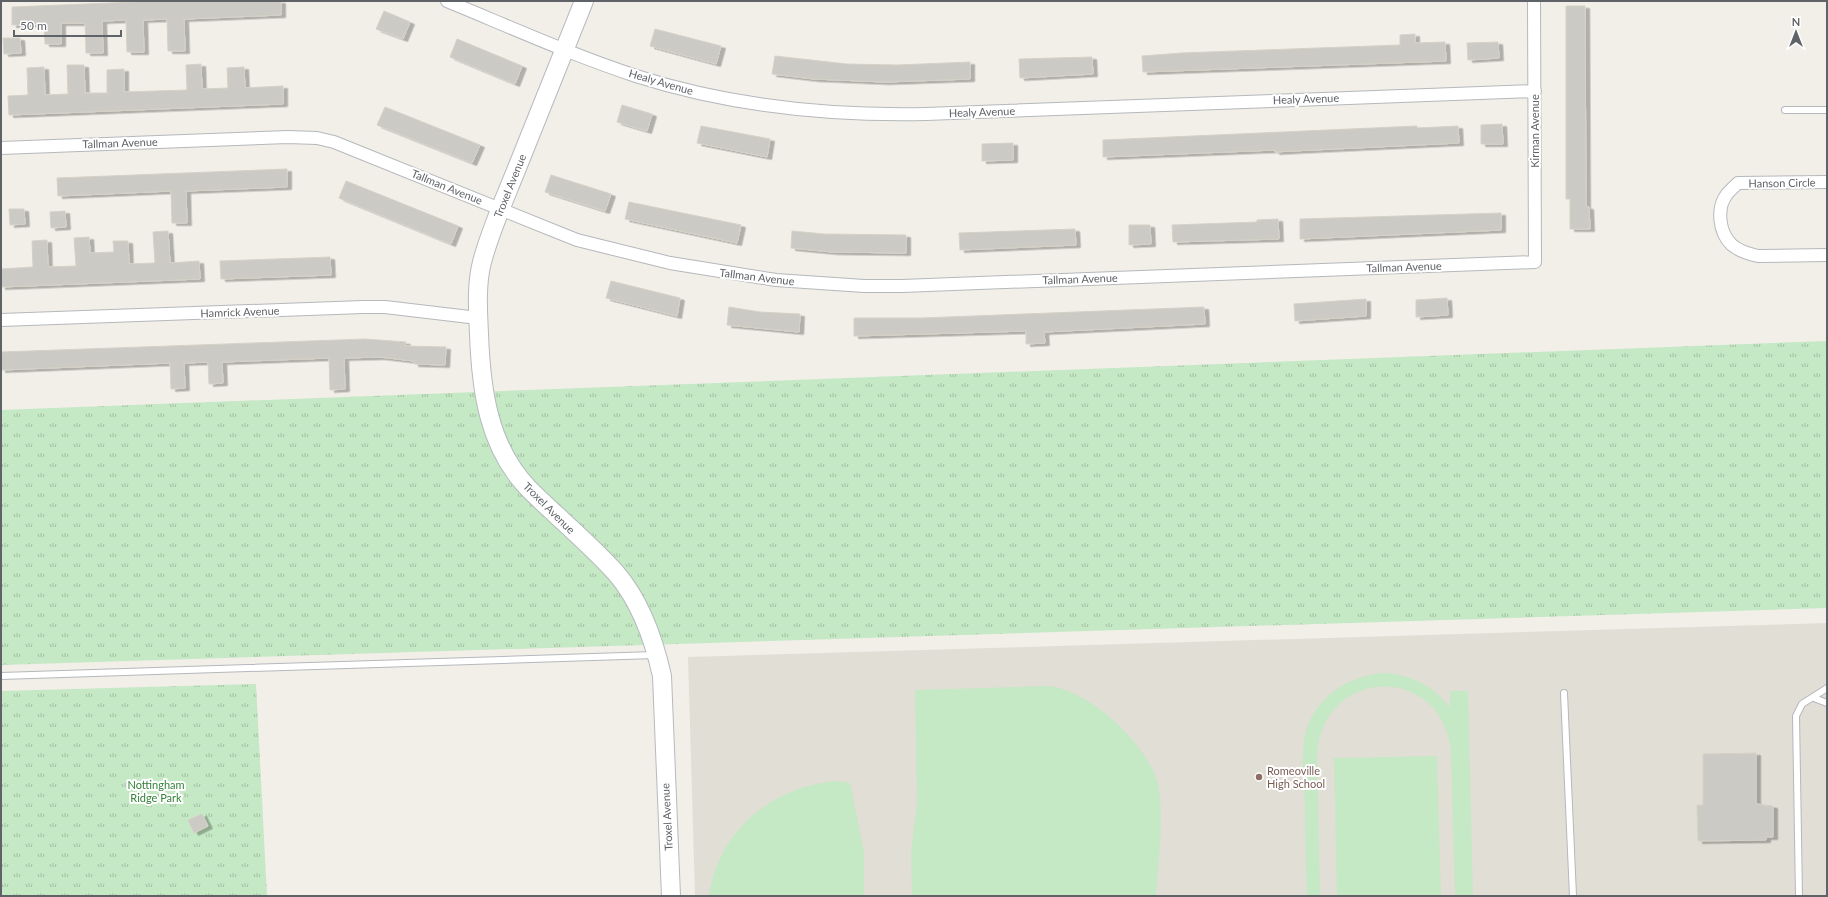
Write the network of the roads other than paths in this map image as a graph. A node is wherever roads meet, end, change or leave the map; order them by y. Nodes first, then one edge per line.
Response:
1 (447, 1) edge
2 (584, 1) edge
3 (1534, 1) edge
4 (565, 49) junction
5 (1535, 90) junction
6 (1785, 110) dead end
7 (1827, 110) edge
8 (1, 148) edge
9 (1827, 182) edge
10 (501, 209) junction
11 (1827, 255) edge
12 (1535, 262) joint
13 (478, 318) junction
14 (1, 320) edge
15 (657, 655) junction
16 (1, 676) edge
17 (1827, 688) edge
18 (1564, 693) dead end
19 (1814, 698) junction
20 (1827, 703) edge
21 (671, 896) edge
22 (1573, 896) edge
23 (1799, 896) edge

1 - 4 street, Healy Avenue
2 - 4 street, Troxel Avenue
3 - 5 street, Kirman Avenue
4 - 5 street, Healy Avenue
4 - 10 street, Troxel Avenue
5 - 12 street, Kirman Avenue
6 - 7 lane
8 - 10 street, Tallman Avenue
9 - 11 street, Hanson Circle
10 - 12 street, Tallman Avenue
10 - 13 street, Troxel Avenue
13 - 14 street, Hamrick Avenue
13 - 15 street, Troxel Avenue
15 - 16 lane
15 - 21 street, Troxel Avenue
17 - 19 lane
18 - 22 lane
19 - 20 lane
19 - 23 lane

